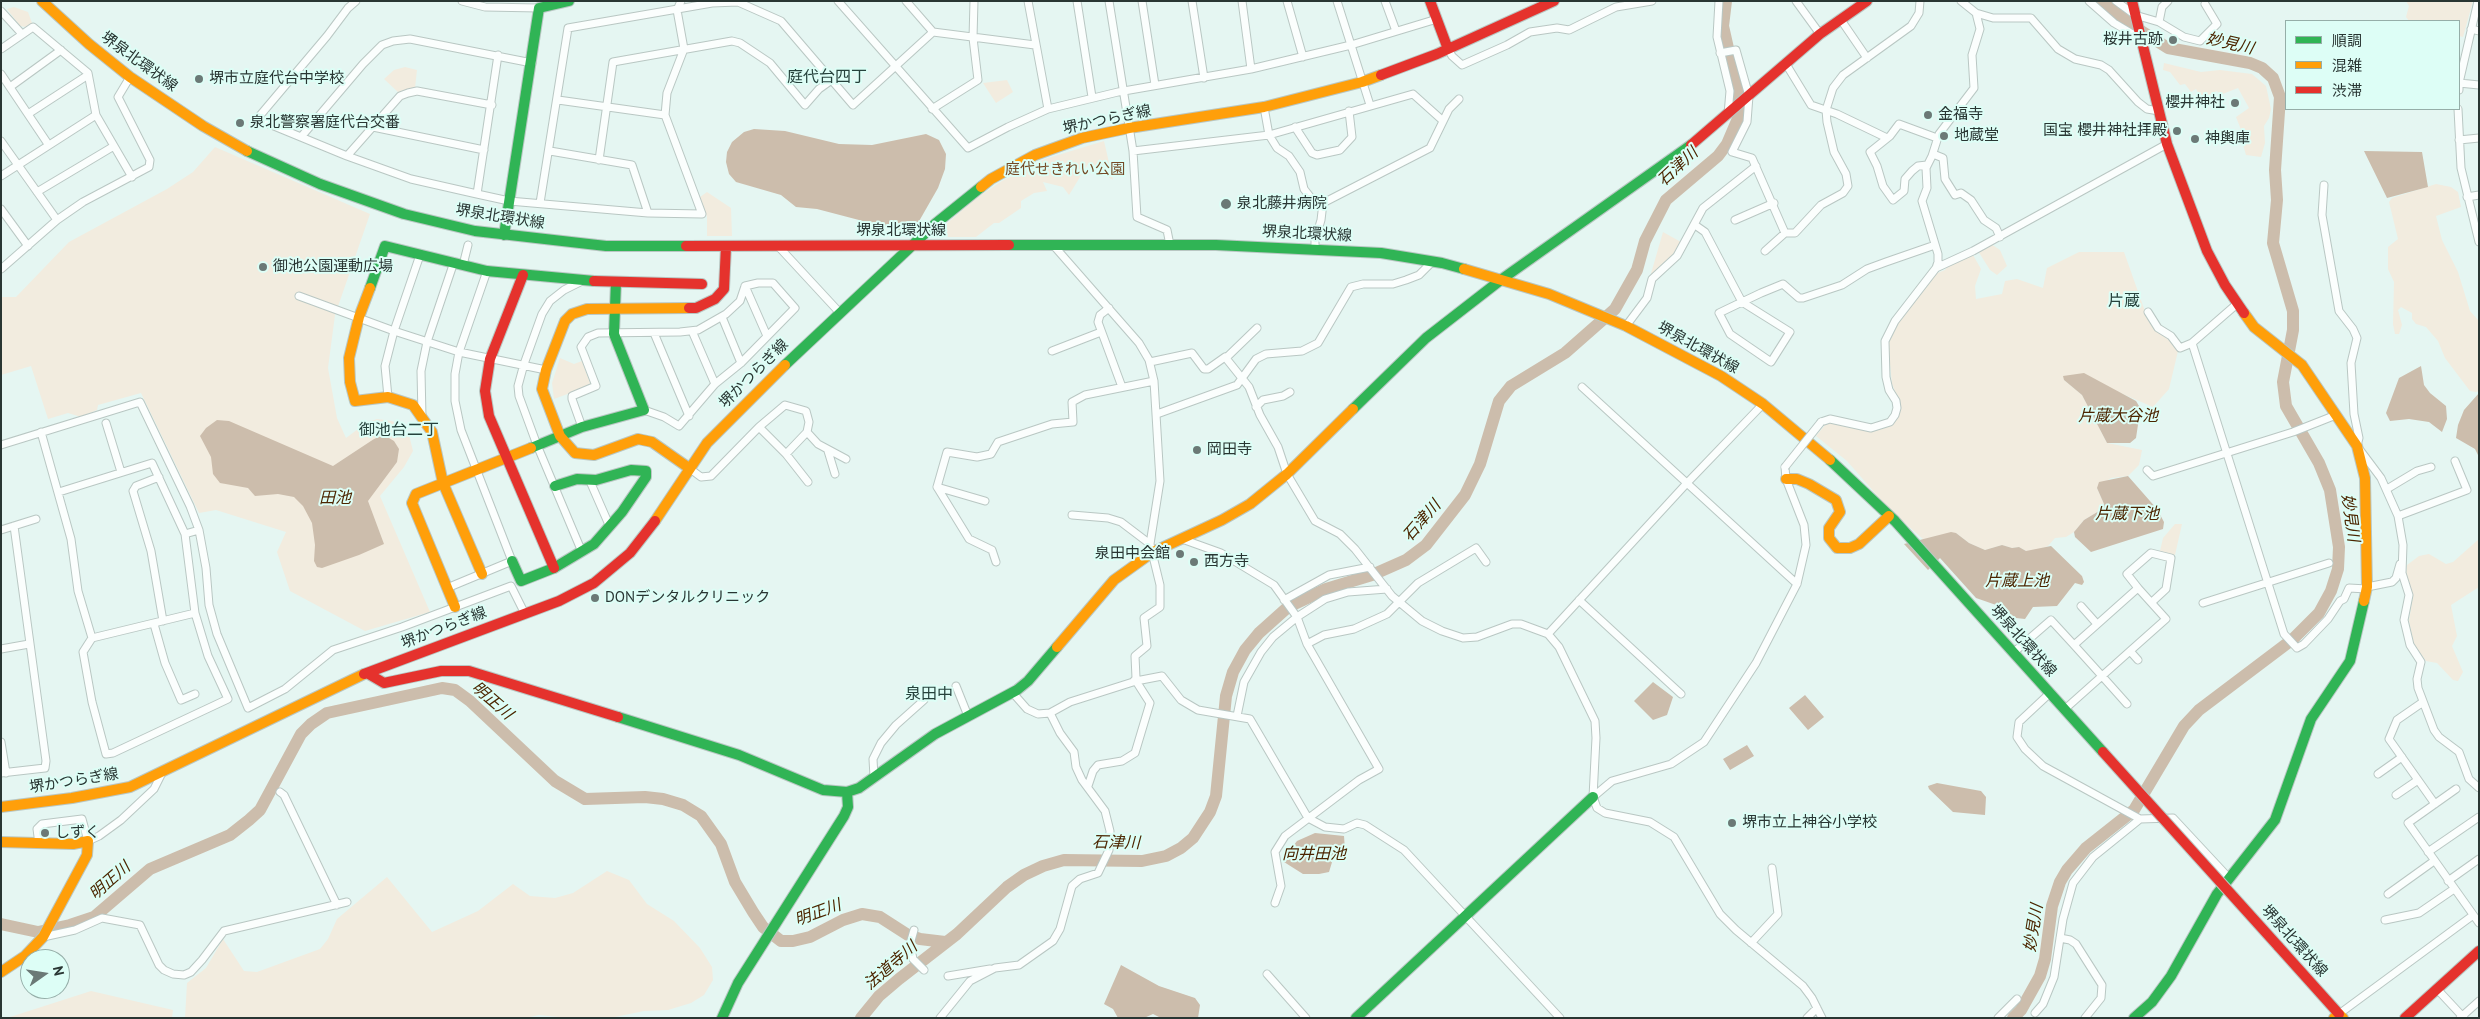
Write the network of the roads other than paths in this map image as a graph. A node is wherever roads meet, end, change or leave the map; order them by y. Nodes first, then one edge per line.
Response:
1 (42, 1) edge
2 (356, 1) edge
3 (462, 1) edge
4 (569, 1) edge
5 (681, 1) edge
6 (838, 1) edge
7 (906, 1) edge
8 (916, 1) edge
9 (974, 1) edge
10 (1028, 1) edge
11 (1077, 1) edge
12 (1109, 1) edge
13 (1142, 1) edge
14 (1192, 1) edge
15 (1242, 1) edge
16 (1287, 1) edge
17 (1337, 1) edge
18 (1385, 1) edge
19 (1430, 1) edge
20 (1554, 1) edge
21 (1652, 1) edge
22 (1719, 1) edge
23 (1796, 1) edge
24 (1867, 1) edge
25 (1920, 1) edge
26 (1961, 1) edge
27 (2089, 1) edge
28 (2116, 1) edge
29 (2132, 1) edge
30 (2168, 1) edge
31 (2478, 1) edge
32 (499, 4) edge
33 (2204, 4) dead end
34 (539, 8) junction
35 (678, 10) junction
36 (1, 11) edge
37 (915, 11) junction
38 (1976, 13) junction
39 (2135, 16) junction
40 (1437, 19) junction
41 (1841, 20) junction
42 (2159, 22) junction
43 (2471, 30) junction
44 (1396, 31) junction
45 (2479, 31) edge
46 (933, 32) junction
47 (22, 34) junction
48 (1820, 34) junction
49 (973, 38) junction
50 (2140, 38) junction
51 (1034, 45) junction
52 (1351, 45) junction
53 (684, 48) junction
54 (1, 49) edge
55 (1448, 49) junction
56 (60, 50) junction
57 (1720, 53) junction
58 (498, 55) junction
59 (1303, 57) junction
60 (1867, 58) junction
61 (532, 63) junction
62 (1786, 64) junction
63 (898, 67) junction
64 (1251, 70) junction
65 (1, 74) edge
66 (88, 75) junction
67 (130, 77) junction
68 (1204, 78) junction
69 (2460, 79) edge
70 (833, 80) junction
71 (1362, 82) junction
72 (2460, 83) edge
73 (1154, 85) junction
74 (2479, 85) edge
75 (10, 87) junction
76 (1123, 92) junction
77 (1748, 96) junction
78 (1092, 97) junction
79 (1459, 99) dead end
80 (558, 100) junction
81 (492, 105) junction
82 (1370, 105) junction
83 (607, 107) junction
84 (1264, 108) junction
85 (932, 109) junction
86 (1048, 109) junction
87 (1826, 110) junction
88 (2458, 110) edge
89 (1349, 111) junction
90 (2159, 111) junction
91 (1728, 113) junction
92 (28, 114) junction
93 (96, 115) junction
94 (665, 115) junction
95 (1442, 120) junction
96 (373, 126) junction
97 (1295, 127) junction
98 (1129, 128) junction
99 (1269, 134) junction
100 (301, 137) junction
101 (1885, 138) junction
102 (1937, 138) junction
103 (2479, 138) edge
104 (1, 140) edge
105 (2459, 140) junction
106 (48, 144) junction
107 (2167, 144) junction
108 (114, 146) junction
109 (484, 150) junction
110 (550, 151) junction
111 (1133, 151) junction
112 (1933, 154) junction
113 (347, 156) junction
114 (599, 160) junction
115 (18, 164) junction
116 (1756, 166) junction
117 (1927, 166) junction
118 (1, 176) edge
119 (132, 177) junction
120 (2324, 185) dead end
121 (37, 192) junction
122 (477, 194) junction
123 (2479, 194) edge
124 (2467, 197) junction
125 (509, 201) junction
126 (540, 203) junction
127 (1323, 203) junction
128 (1774, 203) junction
129 (1, 208) edge
130 (648, 214) junction
131 (57, 220) junction
132 (1735, 220) dead end
133 (1695, 225) junction
134 (1786, 233) junction
135 (504, 235) junction
136 (2000, 236) junction
137 (2479, 242) edge
138 (468, 245) dead end
139 (1170, 245) junction
140 (1935, 245) junction
141 (28, 246) junction
142 (726, 246) junction
143 (778, 246) junction
144 (911, 246) junction
145 (1054, 246) junction
146 (1315, 250) junction
147 (1765, 251) dead end
148 (420, 255) junction
149 (1433, 261) junction
150 (458, 264) junction
151 (1936, 268) junction
152 (1, 269) edge
153 (487, 270) junction
154 (523, 275) junction
155 (1502, 279) junction
156 (582, 280) junction
157 (616, 282) junction
158 (702, 284) dead end
159 (745, 286) junction
160 (299, 296) dead end
161 (1742, 302) junction
162 (2238, 303) junction
163 (615, 308) junction
164 (1109, 308) junction
165 (2148, 312) dead end
166 (840, 313) junction
167 (359, 317) junction
168 (722, 317) junction
169 (1626, 326) junction
170 (1256, 328) dead end
171 (692, 331) junction
172 (394, 332) junction
173 (1101, 332) junction
174 (654, 333) junction
175 (614, 334) junction
176 (767, 336) junction
177 (427, 342) junction
178 (2192, 343) junction
179 (1052, 351) dead end
180 (459, 352) junction
181 (1226, 358) junction
182 (490, 359) junction
183 (1150, 362) junction
184 (741, 363) junction
185 (524, 364) junction
186 (546, 370) junction
187 (1243, 377) junction
188 (1154, 381) junction
189 (715, 384) junction
190 (1122, 387) junction
191 (1582, 387) dead end
192 (1290, 392) dead end
193 (388, 397) junction
194 (1763, 404) junction
195 (1256, 407) junction
196 (644, 410) junction
197 (1157, 414) junction
198 (2336, 415) junction
199 (689, 416) junction
200 (422, 417) junction
201 (106, 423) dead end
202 (582, 427) junction
203 (759, 427) junction
204 (41, 432) junction
205 (807, 432) junction
206 (560, 436) junction
207 (537, 445) junction
208 (1, 446) edge
209 (2357, 446) junction
210 (828, 451) junction
211 (2227, 453) junction
212 (786, 454) junction
213 (507, 458) junction
214 (846, 460) dead end
215 (2455, 461) dead end
216 (2431, 467) dead end
217 (688, 468) junction
218 (477, 470) junction
219 (2147, 470) dead end
220 (121, 472) junction
221 (835, 474) dead end
222 (1287, 474) junction
223 (159, 477) junction
224 (589, 479) junction
225 (1786, 479) junction
226 (808, 482) dead end
227 (1687, 482) junction
228 (443, 483) junction
229 (555, 486) junction
230 (937, 487) junction
231 (2387, 489) junction
232 (59, 492) junction
233 (985, 501) dead end
234 (1072, 515) dead end
235 (2398, 516) junction
236 (1892, 518) junction
237 (36, 519) dead end
238 (14, 526) junction
239 (610, 527) junction
240 (1, 530) edge
241 (199, 530) junction
242 (185, 534) junction
243 (1182, 539) junction
244 (1151, 548) junction
245 (582, 552) junction
246 (2403, 552) junction
247 (512, 561) junction
248 (996, 562) dead end
249 (1486, 562) dead end
250 (2329, 563) dead end
251 (1370, 567) junction
252 (554, 568) junction
253 (482, 574) junction
254 (2268, 582) junction
255 (1797, 584) junction
256 (1274, 585) junction
257 (448, 588) junction
258 (1386, 588) junction
259 (2138, 588) junction
260 (2367, 588) junction
261 (1293, 595) junction
262 (1285, 600) junction
263 (1579, 600) junction
264 (1401, 602) junction
265 (2152, 602) junction
266 (2203, 603) dead end
267 (2081, 606) dead end
268 (455, 607) junction
269 (195, 613) junction
270 (525, 614) junction
271 (1297, 617) junction
272 (163, 621) junction
273 (154, 624) junction
274 (2097, 624) junction
275 (1548, 634) junction
276 (92, 638) junction
277 (29, 644) junction
278 (1307, 644) junction
279 (2074, 645) junction
280 (1, 649) edge
281 (2130, 651) junction
282 (2013, 653) junction
283 (2138, 660) dead end
284 (367, 674) junction
285 (2102, 676) junction
286 (1136, 681) junction
287 (956, 686) dead end
288 (1012, 692) junction
289 (2050, 693) junction
290 (195, 694) dead end
291 (1681, 694) dead end
292 (924, 700) dead end
293 (2422, 702) junction
294 (2127, 704) dead end
295 (2065, 709) junction
296 (1050, 713) junction
297 (968, 716) junction
298 (1237, 716) junction
299 (1, 742) edge
300 (2402, 757) junction
301 (4, 773) edge
302 (161, 774) junction
303 (2378, 774) dead end
304 (874, 777) junction
305 (2418, 780) junction
306 (1088, 786) junction
307 (2479, 788) edge
308 (2456, 789) dead end
309 (280, 792) dead end
310 (847, 792) junction
311 (2396, 795) dead end
312 (1593, 797) junction
313 (2435, 804) junction
314 (1, 807) edge
315 (2479, 817) edge
316 (1308, 818) junction
317 (2140, 819) junction
318 (88, 841) junction
319 (1, 842) edge
320 (39, 844) junction
321 (2428, 852) junction
322 (2478, 860) edge
323 (2434, 861) junction
324 (1772, 868) dead end
325 (2228, 877) junction
326 (2448, 881) junction
327 (2454, 889) junction
328 (2388, 894) dead end
329 (347, 902) dead end
330 (1275, 903) dead end
331 (337, 905) junction
332 (1465, 916) junction
333 (2472, 916) junction
334 (2385, 920) dead end
335 (2479, 923) edge
336 (914, 930) dead end
337 (44, 935) junction
338 (2060, 938) junction
339 (1751, 943) junction
340 (2479, 951) edge
341 (995, 968) junction
342 (924, 970) dead end
343 (1, 972) edge
344 (1267, 974) dead end
345 (948, 976) dead end
346 (2437, 989) junction
347 (2017, 999) dead end
348 (2479, 1001) edge
349 (1817, 1008) junction
350 (2035, 1013) dead end
351 (2339, 1016) edge
352 (2462, 1017) edge
353 (722, 1018) edge
354 (940, 1018) edge
355 (1306, 1018) edge
356 (1356, 1018) edge
357 (1560, 1018) edge
358 (1807, 1018) edge
359 (1822, 1018) edge
360 (1998, 1018) edge
361 (2085, 1018) edge
362 (2134, 1018) edge
363 (2405, 1018) edge

1 - 67 street, 堺泉北環状線
2 - 100 street
3 - 32 street
4 - 34 street
5 - 35 street
6 - 63 street
7 - 37 street
8 - 37 street
9 - 49 street
10 - 51 street
11 - 78 street
12 - 76 street
13 - 73 street
14 - 68 street
15 - 64 street
16 - 59 street
17 - 52 street
18 - 44 street
19 - 40 street
20 - 55 street, 堺かつらぎ線
21 - 55 street
22 - 57 street
23 - 48 street
24 - 41 street
25 - 60 street
26 - 38 street
27 - 50 street
28 - 39 street
29 - 39 street
30 - 42 street
31 - 43 street
32 - 34 street
33 - 42 street
34 - 61 street
35 - 53 street
35 - 70 street
35 - 80 street
36 - 47 street
37 - 46 street
38 - 90 street
38 - 102 street
39 - 42 street
39 - 50 street
40 - 44 street
40 - 55 street
41 - 48 street
41 - 60 street
43 - 45 street
43 - 69 street
44 - 52 street
46 - 49 street
46 - 63 street
47 - 54 street
47 - 56 street
48 - 62 street
49 - 51 street
49 - 85 street
50 - 90 street
51 - 86 street
52 - 59 street
52 - 71 street
53 - 70 street
53 - 83 street
53 - 94 street
55 - 71 street, 堺かつらぎ線
56 - 66 street
56 - 75 street
57 - 77 street
57 - 91 street
58 - 61 street
58 - 81 street
58 - 100 street
59 - 64 street
60 - 87 street
61 - 125 street
62 - 77 street
62 - 87 street
63 - 70 street
63 - 85 street
64 - 68 street
65 - 75 street
66 - 92 street
66 - 93 street
67 - 119 street
67 - 135 street, 堺泉北環状線
68 - 73 street
71 - 82 street
71 - 84 street, 堺かつらぎ線
72 - 74 street
73 - 76 street
75 - 92 street
76 - 78 street
76 - 98 street
77 - 91 street
77 - 116 street
78 - 86 street
79 - 95 street
80 - 83 street
80 - 110 street
81 - 96 street
81 - 109 street
82 - 89 street
82 - 95 street
83 - 94 street
83 - 114 street
84 - 98 street, 堺かつらぎ線
84 - 99 street
85 - 86 street
87 - 101 street
87 - 134 street
88 - 105 street
89 - 97 street
89 - 97 street
90 - 107 street
91 - 155 street
92 - 106 street
93 - 106 street
93 - 108 street
94 - 130 street
95 - 127 street
96 - 109 street
96 - 113 street
97 - 99 street
98 - 111 street
98 - 144 street, 堺かつらぎ線
99 - 111 street
99 - 127 street
100 - 113 street
101 - 102 street
101 - 117 street
102 - 112 street
103 - 105 street
104 - 115 street
105 - 124 street
106 - 115 street
107 - 136 street
107 - 162 street
108 - 119 street
108 - 121 street
109 - 122 street
110 - 114 street
110 - 126 street
111 - 139 street
112 - 117 street
112 - 136 street
113 - 122 street
114 - 130 street
115 - 118 street
115 - 121 street
116 - 128 street
116 - 133 street
117 - 140 street
119 - 131 street
120 - 209 street
121 - 131 street
122 - 125 street
123 - 124 street
124 - 137 street
125 - 126 street
125 - 135 street
126 - 130 street
127 - 146 street
128 - 132 street
128 - 134 street
129 - 141 street
131 - 141 street
133 - 161 street
133 - 169 street
134 - 147 street
135 - 142 street, 堺泉北環状線
136 - 151 street
138 - 150 street
139 - 145 street, 堺泉北環状線
139 - 146 street, 堺泉北環状線
140 - 151 street
140 - 161 street
141 - 152 street
142 - 143 street, 堺泉北環状線
142 - 163 street
143 - 144 street, 堺泉北環状線
143 - 166 street
144 - 145 street, 堺泉北環状線
144 - 166 street, 堺かつらぎ線
145 - 164 street
146 - 149 street, 堺泉北環状線
148 - 150 street
148 - 167 street
148 - 172 street
149 - 155 street, 堺泉北環状線
149 - 187 street
150 - 153 street
150 - 177 street
151 - 225 street, bridge
153 - 154 street
153 - 180 street
154 - 156 street
154 - 182 street
155 - 169 street, 堺泉北環状線
155 - 222 street
156 - 157 street
156 - 185 street
157 - 158 street
157 - 163 street
159 - 168 street
159 - 176 street
159 - 176 street
160 - 167 street
161 - 161 street
162 - 178 street
162 - 198 street
163 - 175 street
163 - 186 street
164 - 173 street
164 - 183 street
165 - 178 street
166 - 217 street, 堺かつらぎ線
167 - 172 street
167 - 193 street
168 - 171 street
168 - 184 street
169 - 194 street, 堺泉北環状線
170 - 181 street
171 - 174 street
171 - 189 street
172 - 177 street
172 - 193 street
173 - 179 street
173 - 190 street
174 - 175 street
174 - 199 street
175 - 196 street
175 - 202 street
176 - 184 street
177 - 180 street
177 - 200 street
178 - 211 street
180 - 182 street
180 - 218 street
181 - 183 street
181 - 187 street
182 - 185 street
182 - 213 street
183 - 188 street
184 - 189 street
185 - 186 street
185 - 207 street
186 - 206 street
187 - 195 street
187 - 197 street
188 - 190 street
188 - 197 street
189 - 199 street
190 - 230 street
191 - 227 street
192 - 195 street
193 - 200 street
194 - 227 street
194 - 236 street, 堺泉北環状線
195 - 222 street
196 - 199 street
196 - 202 street
197 - 244 street
198 - 209 street
198 - 211 street
200 - 228 street
201 - 220 street
202 - 206 street
203 - 205 street
203 - 212 street
203 - 217 street
204 - 208 street
204 - 232 street
204 - 241 street
205 - 210 street
205 - 212 street
206 - 207 street
206 - 217 street
207 - 213 street
207 - 229 street
209 - 231 street
209 - 260 street
210 - 214 street
210 - 221 street
211 - 219 street
211 - 254 street
212 - 226 street
213 - 218 street
213 - 252 street
215 - 235 street
216 - 231 street
217 - 270 street, 堺かつらぎ線
218 - 228 street
218 - 247 street
220 - 223 street
220 - 232 street
222 - 243 street
222 - 251 street
223 - 242 street
223 - 272 street
224 - 229 street
224 - 239 street
224 - 239 street
225 - 236 street
225 - 255 street
227 - 255 street
227 - 263 street
228 - 253 street
228 - 257 street
229 - 245 street
230 - 233 street
230 - 248 street
231 - 235 street
232 - 276 street
234 - 244 street
235 - 246 street
236 - 282 street, 堺泉北環状線
237 - 238 street
238 - 240 street
238 - 277 street
239 - 245 street
241 - 242 street
241 - 268 street
242 - 269 street
243 - 244 street
243 - 256 street
244 - 286 street
244 - 288 street
245 - 252 street
246 - 260 street
246 - 293 street
247 - 252 street
247 - 253 street
249 - 264 street
250 - 254 street
251 - 258 street
251 - 261 street
253 - 257 street
254 - 260 street
254 - 266 street
255 - 312 street
256 - 261 street
256 - 262 street
257 - 268 street
258 - 264 street
258 - 271 street
259 - 265 street
259 - 265 street
259 - 274 street
260 - 325 street
261 - 262 street
262 - 271 street
263 - 275 street
263 - 291 street
264 - 275 street
264 - 278 street
265 - 281 street
267 - 274 street
268 - 270 street
269 - 272 street
269 - 276 street
270 - 284 street, 堺かつらぎ線
271 - 278 street
271 - 298 street
272 - 273 street
273 - 276 street
273 - 290 street
274 - 279 street
275 - 312 street
277 - 280 street
277 - 301 street
278 - 316 street
279 - 282 street
279 - 285 street
281 - 283 street
281 - 285 street
282 - 289 street, 堺泉北環状線
284 - 302 street, 堺かつらぎ線
284 - 310 street
285 - 294 street
285 - 295 street
286 - 296 street
286 - 298 street
286 - 306 street
287 - 297 street
288 - 296 street
288 - 297 street
289 - 295 street, 堺泉北環状線
289 - 317 street
292 - 304 street
293 - 300 street
293 - 307 street
295 - 351 street, 堺泉北環状線, bridge
296 - 306 street
297 - 304 street
298 - 316 street
299 - 301 street
300 - 303 street
300 - 305 street
302 - 314 street, 堺かつらぎ線
302 - 318 street
304 - 310 street
305 - 311 street
305 - 313 street
306 - 341 street
308 - 313 street
309 - 331 street
310 - 353 street
312 - 332 street
312 - 339 street
313 - 321 street
315 - 321 street
316 - 330 street
316 - 332 street
317 - 325 street
317 - 338 street
318 - 320 street
318 - 320 street
318 - 337 street
319 - 320 street
321 - 323 street
322 - 326 street
323 - 326 street
323 - 328 street
324 - 339 street
325 - 362 street
326 - 327 street
327 - 333 street
327 - 334 street
329 - 331 street
331 - 337 street
332 - 356 street
332 - 357 street
333 - 335 street
333 - 351 street
336 - 342 street
337 - 343 street
338 - 350 street
338 - 361 street
339 - 349 street
340 - 346 street
341 - 345 street
341 - 354 street
344 - 355 street
346 - 352 street
346 - 363 street
347 - 360 street
348 - 352 street
349 - 358 street
349 - 359 street

